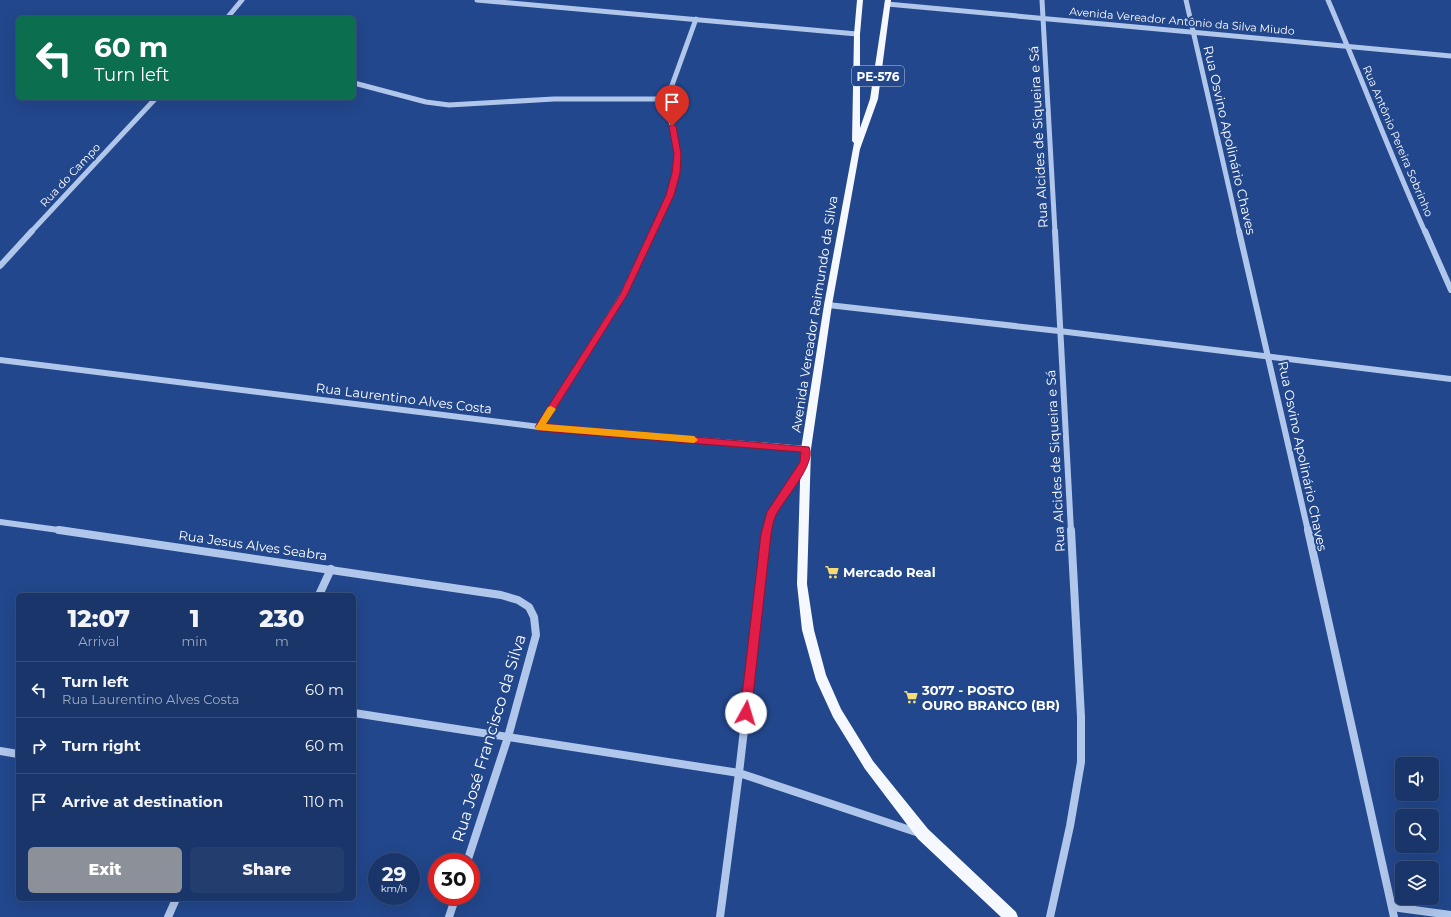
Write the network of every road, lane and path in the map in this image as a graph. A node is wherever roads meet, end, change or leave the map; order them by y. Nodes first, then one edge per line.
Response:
1 (242, 0) edge
2 (477, 0) edge
3 (860, 0) edge
4 (1042, 0) edge
5 (1186, 0) edge
6 (1328, 0) edge
7 (510, 2) edge
8 (888, 2) edge
9 (229, 16) edge
10 (1043, 18) junction
11 (696, 19) junction
12 (1194, 31) junction
13 (857, 34) junction
14 (1348, 46) junction
15 (1451, 56) edge
16 (356, 84) edge
17 (667, 99) junction
18 (154, 100) edge
19 (856, 149) junction
20 (0, 266) edge
21 (1451, 290) edge
22 (828, 304) junction
23 (1059, 331) junction
24 (1269, 358) junction
25 (0, 360) edge
26 (1451, 379) edge
27 (540, 427) junction
28 (806, 449) junction
29 (804, 463) junction
30 (0, 522) edge
31 (331, 569) junction
32 (320, 593) edge
33 (501, 594) joint
34 (356, 713) edge
35 (508, 737) junction
36 (0, 751) edge
37 (16, 754) edge
38 (739, 773) junction
39 (923, 834) junction
40 (470, 853) edge
41 (175, 901) edge
42 (453, 905) edge
43 (1393, 912) edge
44 (1451, 915) edge
45 (168, 917) edge
46 (449, 917) edge
47 (720, 917) edge
48 (1011, 917) edge
49 (1050, 917) edge

1 - 9 street
2 - 7 street
3 - 13 main road, Avenida Vereador Raimundo da Silva / PE-576
4 - 10 street, Rua Alcides de Siqueira e Sá
5 - 12 street, Rua Osvino Apolinário Chaves
6 - 14 street, Rua Antônio Pereira Sobrinho
7 - 11 street
8 - 10 street, Avenida Vereador Antônio da Silva Miudo
8 - 19 main road, Avenida Vereador Raimundo da Silva / PE-576
10 - 12 street, Avenida Vereador Antônio da Silva Miudo
10 - 23 street, Rua Alcides de Siqueira e Sá
11 - 13 street
11 - 17 street
12 - 14 street, Avenida Vereador Antônio da Silva Miudo
12 - 24 street, Rua Osvino Apolinário Chaves
13 - 19 main road, Avenida Vereador Raimundo da Silva / PE-576
14 - 15 street, Avenida Vereador Antônio da Silva Miudo
14 - 21 street, Rua Antônio Pereira Sobrinho
16 - 17 street
17 - 27 street
18 - 20 street, Rua do Campo
19 - 22 main road, Avenida Vereador Raimundo da Silva / PE-576
22 - 23 street
22 - 28 main road, Avenida Vereador Raimundo da Silva / PE-576
23 - 24 street
23 - 49 street, Rua Alcides de Siqueira e Sá
24 - 26 street
24 - 43 street, Rua Osvino Apolinário Chaves
25 - 27 street, Rua Laurentino Alves Costa
27 - 28 street, Rua Laurentino Alves Costa
28 - 29 main road, Avenida Vereador Raimundo da Silva / PE-576
29 - 38 street
29 - 39 main road, Avenida Vereador Raimundo da Silva / PE-576
30 - 31 street, Rua Jesus Alves Seabra
31 - 32 street
31 - 33 street, Rua Jesus Alves Seabra
33 - 35 street, Rua José Francisco da Silva
34 - 35 street
35 - 38 street
35 - 40 street, Rua José Francisco da Silva
36 - 37 street
38 - 39 street
38 - 47 street
39 - 48 main road, Avenida Vereador Raimundo da Silva / PE-576
41 - 45 street
42 - 46 street
43 - 44 street

